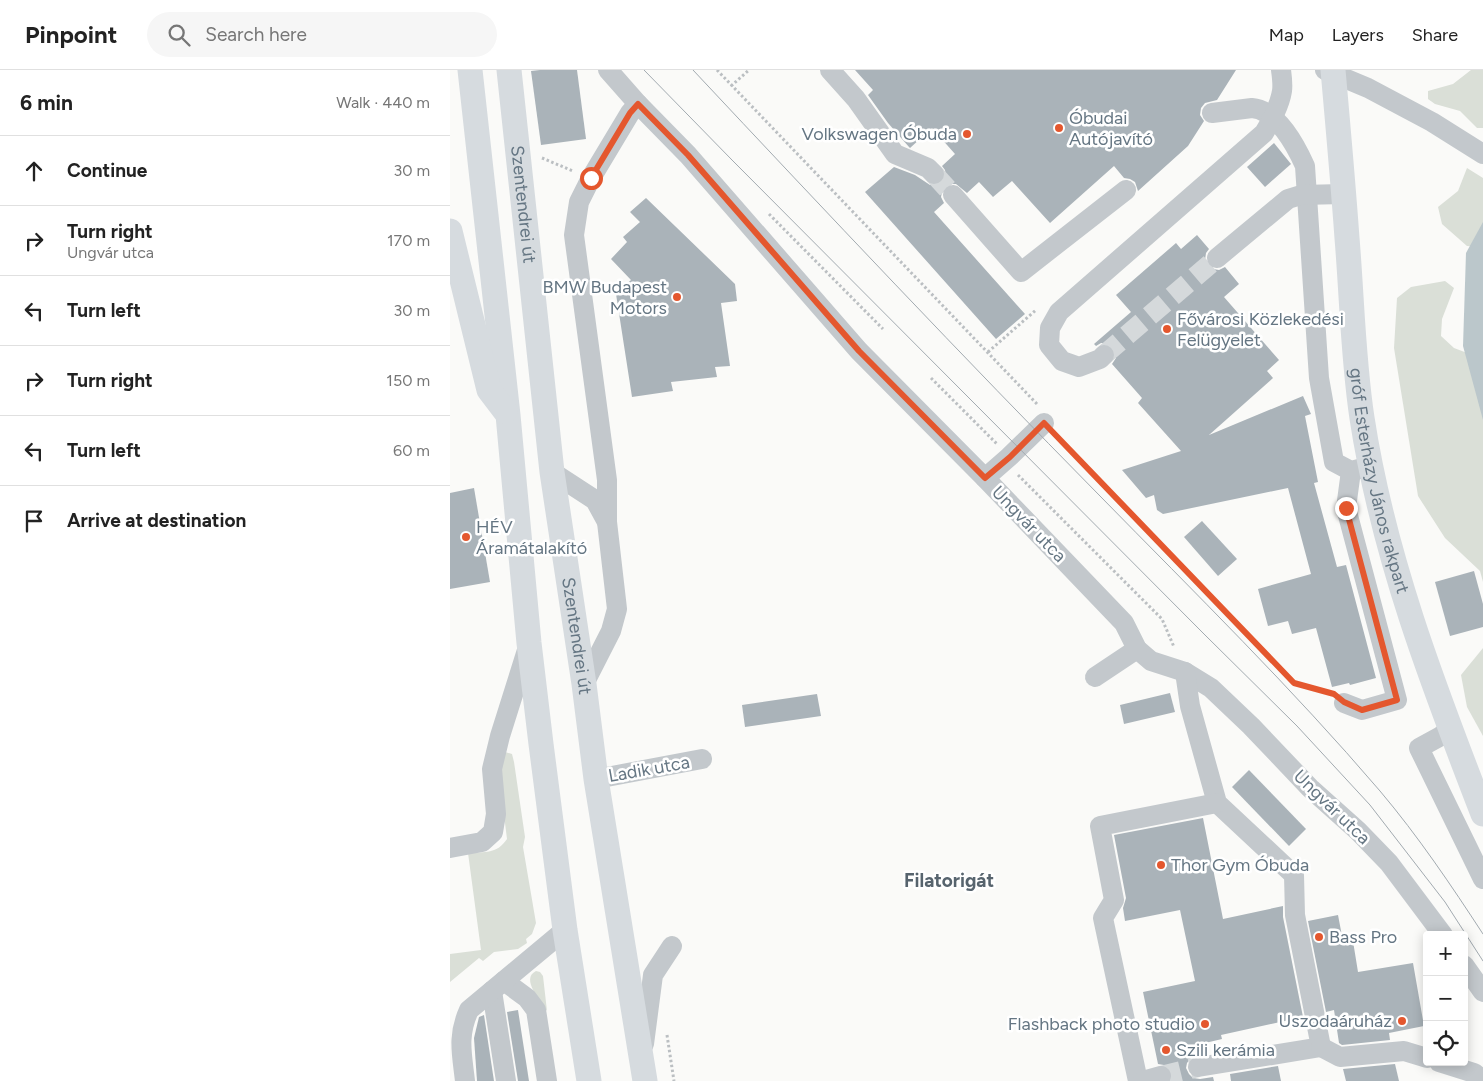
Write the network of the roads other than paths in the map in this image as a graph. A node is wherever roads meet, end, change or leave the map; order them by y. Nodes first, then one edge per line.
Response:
1 (470, 70) edge
2 (509, 70) edge
3 (608, 70) edge
4 (830, 70) edge
5 (1281, 70) edge
6 (1330, 71) edge
7 (638, 104) junction
8 (1212, 113) dead end
9 (1272, 116) junction
10 (1483, 154) edge
11 (934, 174) tunnel mouth
12 (1126, 190) dead end
13 (1344, 194) junction
14 (953, 195) tunnel mouth
15 (1308, 195) junction
16 (450, 230) edge
17 (1217, 258) tunnel mouth
18 (450, 320) edge
19 (478, 346) junction
20 (1104, 355) tunnel mouth
21 (508, 415) junction
22 (1044, 423) road end
23 (1361, 469) junction
24 (552, 472) junction
25 (985, 478) junction
26 (607, 522) junction
27 (530, 643) junction
28 (1137, 649) junction
29 (1185, 672) junction
30 (1095, 677) dead end
31 (584, 684) junction
32 (1344, 702) road end
33 (1450, 728) junction
34 (702, 759) dead end
35 (596, 778) junction
36 (1216, 803) junction
37 (1483, 814) edge
38 (450, 848) edge
39 (1483, 879) edge
40 (565, 930) junction
41 (1440, 931) edge
42 (672, 946) dead end
43 (1468, 971) edge
44 (498, 986) junction
45 (1483, 992) edge
46 (1321, 1047) junction
47 (1423, 1057) edge
48 (1452, 1066) edge
49 (1198, 1067) tunnel mouth
50 (643, 1072) edge
51 (545, 1078) edge
52 (1483, 1080) edge
53 (465, 1081) edge
54 (506, 1081) edge
55 (589, 1081) edge
56 (1138, 1081) edge

1 - 21 main road
2 - 24 main road, Szentendrei út
3 - 7 street, Ungvár utca
4 - 11 street
5 - 9 street
6 - 10 street
6 - 13 main road, gróf Esterházy János rakpart
7 - 25 street, Ungvár utca
7 - 26 street
8 - 9 street
9 - 15 street
9 - 20 street
12 - 14 street
13 - 15 street
13 - 23 main road, gróf Esterházy János rakpart
15 - 17 street
15 - 23 street
16 - 19 main road
18 - 19 main road
19 - 21 main road
21 - 27 main road
22 - 25 street
23 - 32 street
23 - 33 main road, gróf Esterházy János rakpart
24 - 26 street
24 - 31 main road, Szentendrei út
25 - 28 street, Ungvár utca
26 - 31 street
27 - 38 street
27 - 40 main road
28 - 29 street, Ungvár utca
28 - 30 street
29 - 36 street
29 - 41 street, Ungvár utca
31 - 35 main road, Szentendrei út
33 - 37 main road, gróf Esterházy János rakpart
33 - 39 street
34 - 35 street, Ladik utca
35 - 50 main road, Szentendrei út
36 - 46 street
36 - 56 street
40 - 44 street
40 - 55 main road
42 - 50 street
43 - 45 street
44 - 51 street
44 - 53 street
44 - 54 street
46 - 47 street
46 - 49 street
48 - 52 street

